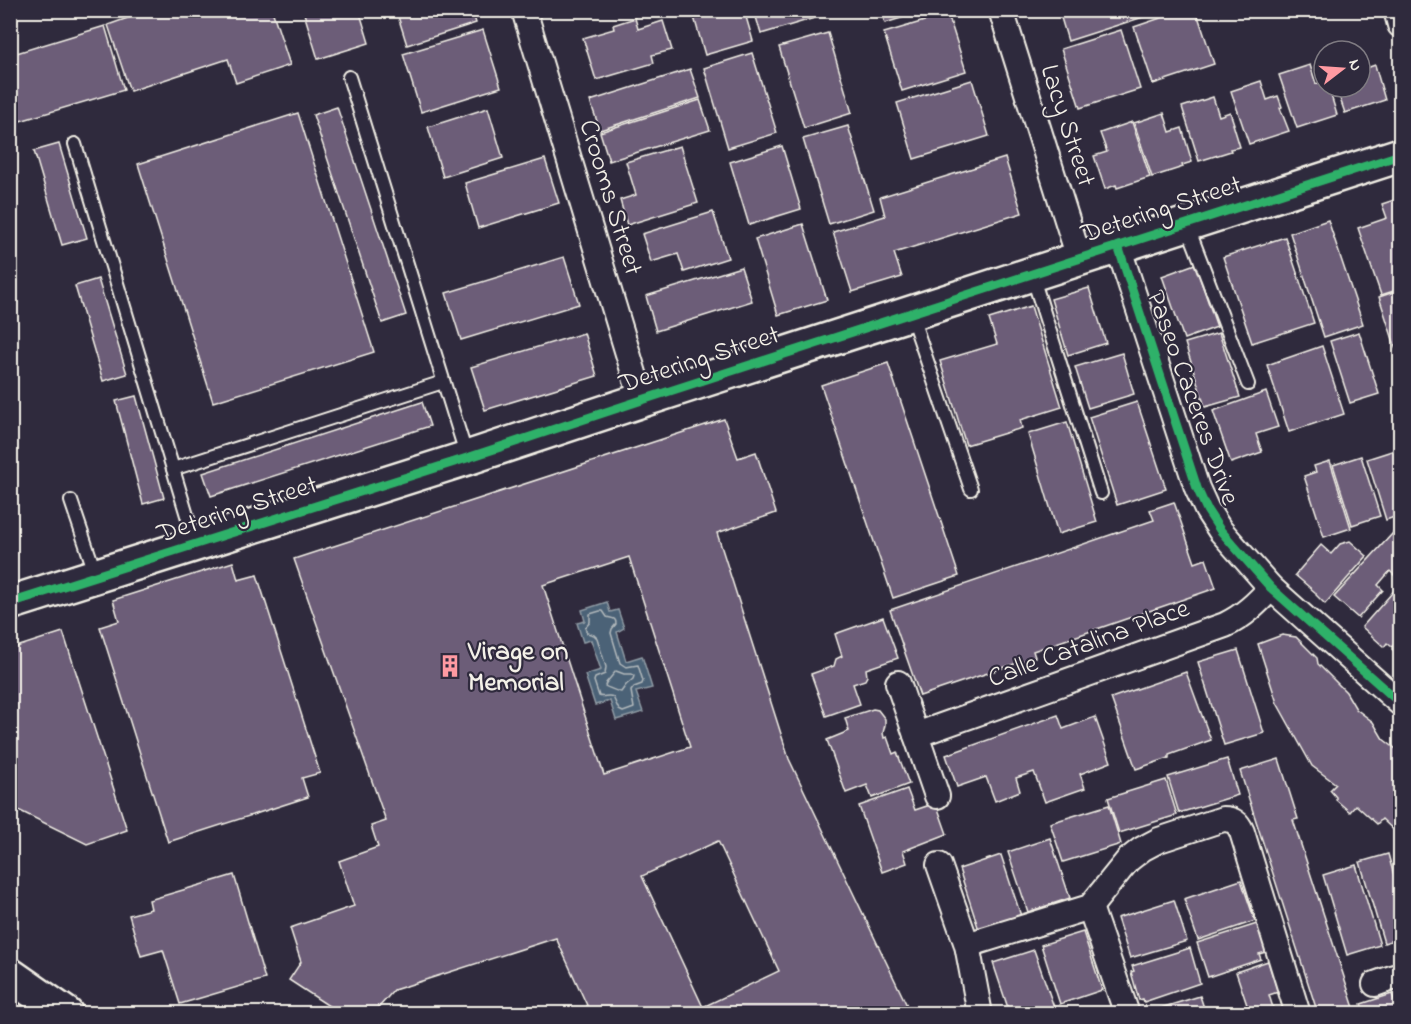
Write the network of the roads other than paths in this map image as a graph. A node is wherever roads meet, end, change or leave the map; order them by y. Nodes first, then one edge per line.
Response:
1 (524, 10) edge
2 (1001, 10) edge
3 (1396, 10) edge
4 (1401, 25) edge
5 (349, 77) dead end
6 (75, 144) dead end
7 (1401, 155) edge
8 (1187, 224) junction
9 (1118, 246) junction
10 (1079, 258) junction
11 (1031, 274) junction
12 (911, 313) junction
13 (443, 382) junction
14 (1248, 384) dead end
15 (642, 400) junction
16 (467, 458) junction
17 (173, 469) junction
18 (971, 489) dead end
19 (1101, 493) dead end
20 (71, 501) dead end
21 (196, 545) junction
22 (96, 576) junction
23 (1271, 588) junction
24 (10, 603) edge
25 (898, 683) dead end
26 (1401, 703) edge
27 (916, 735) junction
28 (937, 795) dead end
29 (939, 865) dead end
30 (1090, 907) junction
31 (967, 945) junction
32 (10, 975) edge
33 (1401, 975) edge
34 (1375, 984) dead end
35 (66, 1014) edge
36 (980, 1014) edge
37 (1127, 1014) edge
38 (1299, 1014) edge

1 - 15 street, Crooms Street
2 - 10 street, Lacy Street
3 - 4 street
5 - 13 lane
6 - 17 lane
7 - 8 street, Detering Street
8 - 9 street, Detering Street
8 - 14 lane
9 - 10 street, Detering Street
9 - 23 street, Paseo Caceres Drive
10 - 11 street, Detering Street
11 - 12 street, Detering Street
11 - 19 lane
12 - 15 street, Detering Street
12 - 18 lane
13 - 16 lane
13 - 17 lane
15 - 16 street, Detering Street
16 - 21 street, Detering Street
17 - 21 lane
20 - 22 lane
21 - 22 street, Detering Street
22 - 24 street, Detering Street
23 - 26 street, Paseo Caceres Drive
23 - 27 street, Calle Catalina Place
25 - 27 street
27 - 28 street
29 - 31 street
30 - 31 street
30 - 37 street
30 - 38 street
31 - 36 street
32 - 35 street
33 - 34 street

